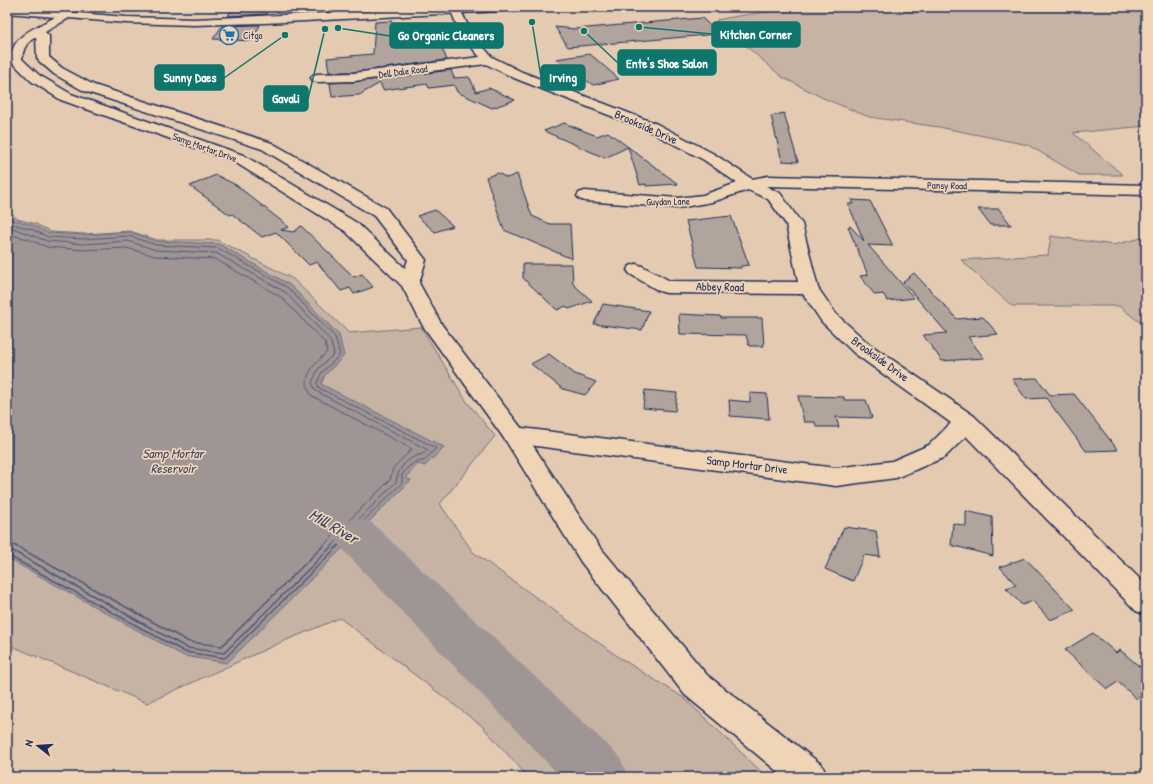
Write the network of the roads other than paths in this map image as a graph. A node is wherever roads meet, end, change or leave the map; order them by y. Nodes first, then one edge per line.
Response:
1 (518, 7) edge
2 (7, 10) edge
3 (456, 11) junction
4 (65, 16) junction
5 (37, 32) junction
6 (488, 60) junction
7 (317, 78) dead end
8 (749, 184) junction
9 (1146, 190) edge
10 (585, 196) dead end
11 (636, 270) dead end
12 (410, 283) junction
13 (809, 288) junction
14 (966, 422) junction
15 (514, 435) junction
16 (1146, 603) edge
17 (810, 777) edge

1 - 3 main road
2 - 4 main road
3 - 4 main road
3 - 6 main road, Brookside Drive
4 - 5 main road, Samp Mortar Drive
5 - 12 main road, Samp Mortar Drive
5 - 12 main road, Samp Mortar Drive
6 - 7 main road, Dell Dale Road
6 - 8 main road, Brookside Drive
8 - 9 main road, Pansy Road
8 - 10 main road, Guydan Lane
8 - 13 main road, Brookside Drive
11 - 13 main road, Abbey Road
12 - 15 main road, Samp Mortar Drive
13 - 14 main road, Brookside Drive
14 - 15 main road, Samp Mortar Drive
14 - 16 main road, Brookside Drive
15 - 17 main road, Samp Mortar Drive

